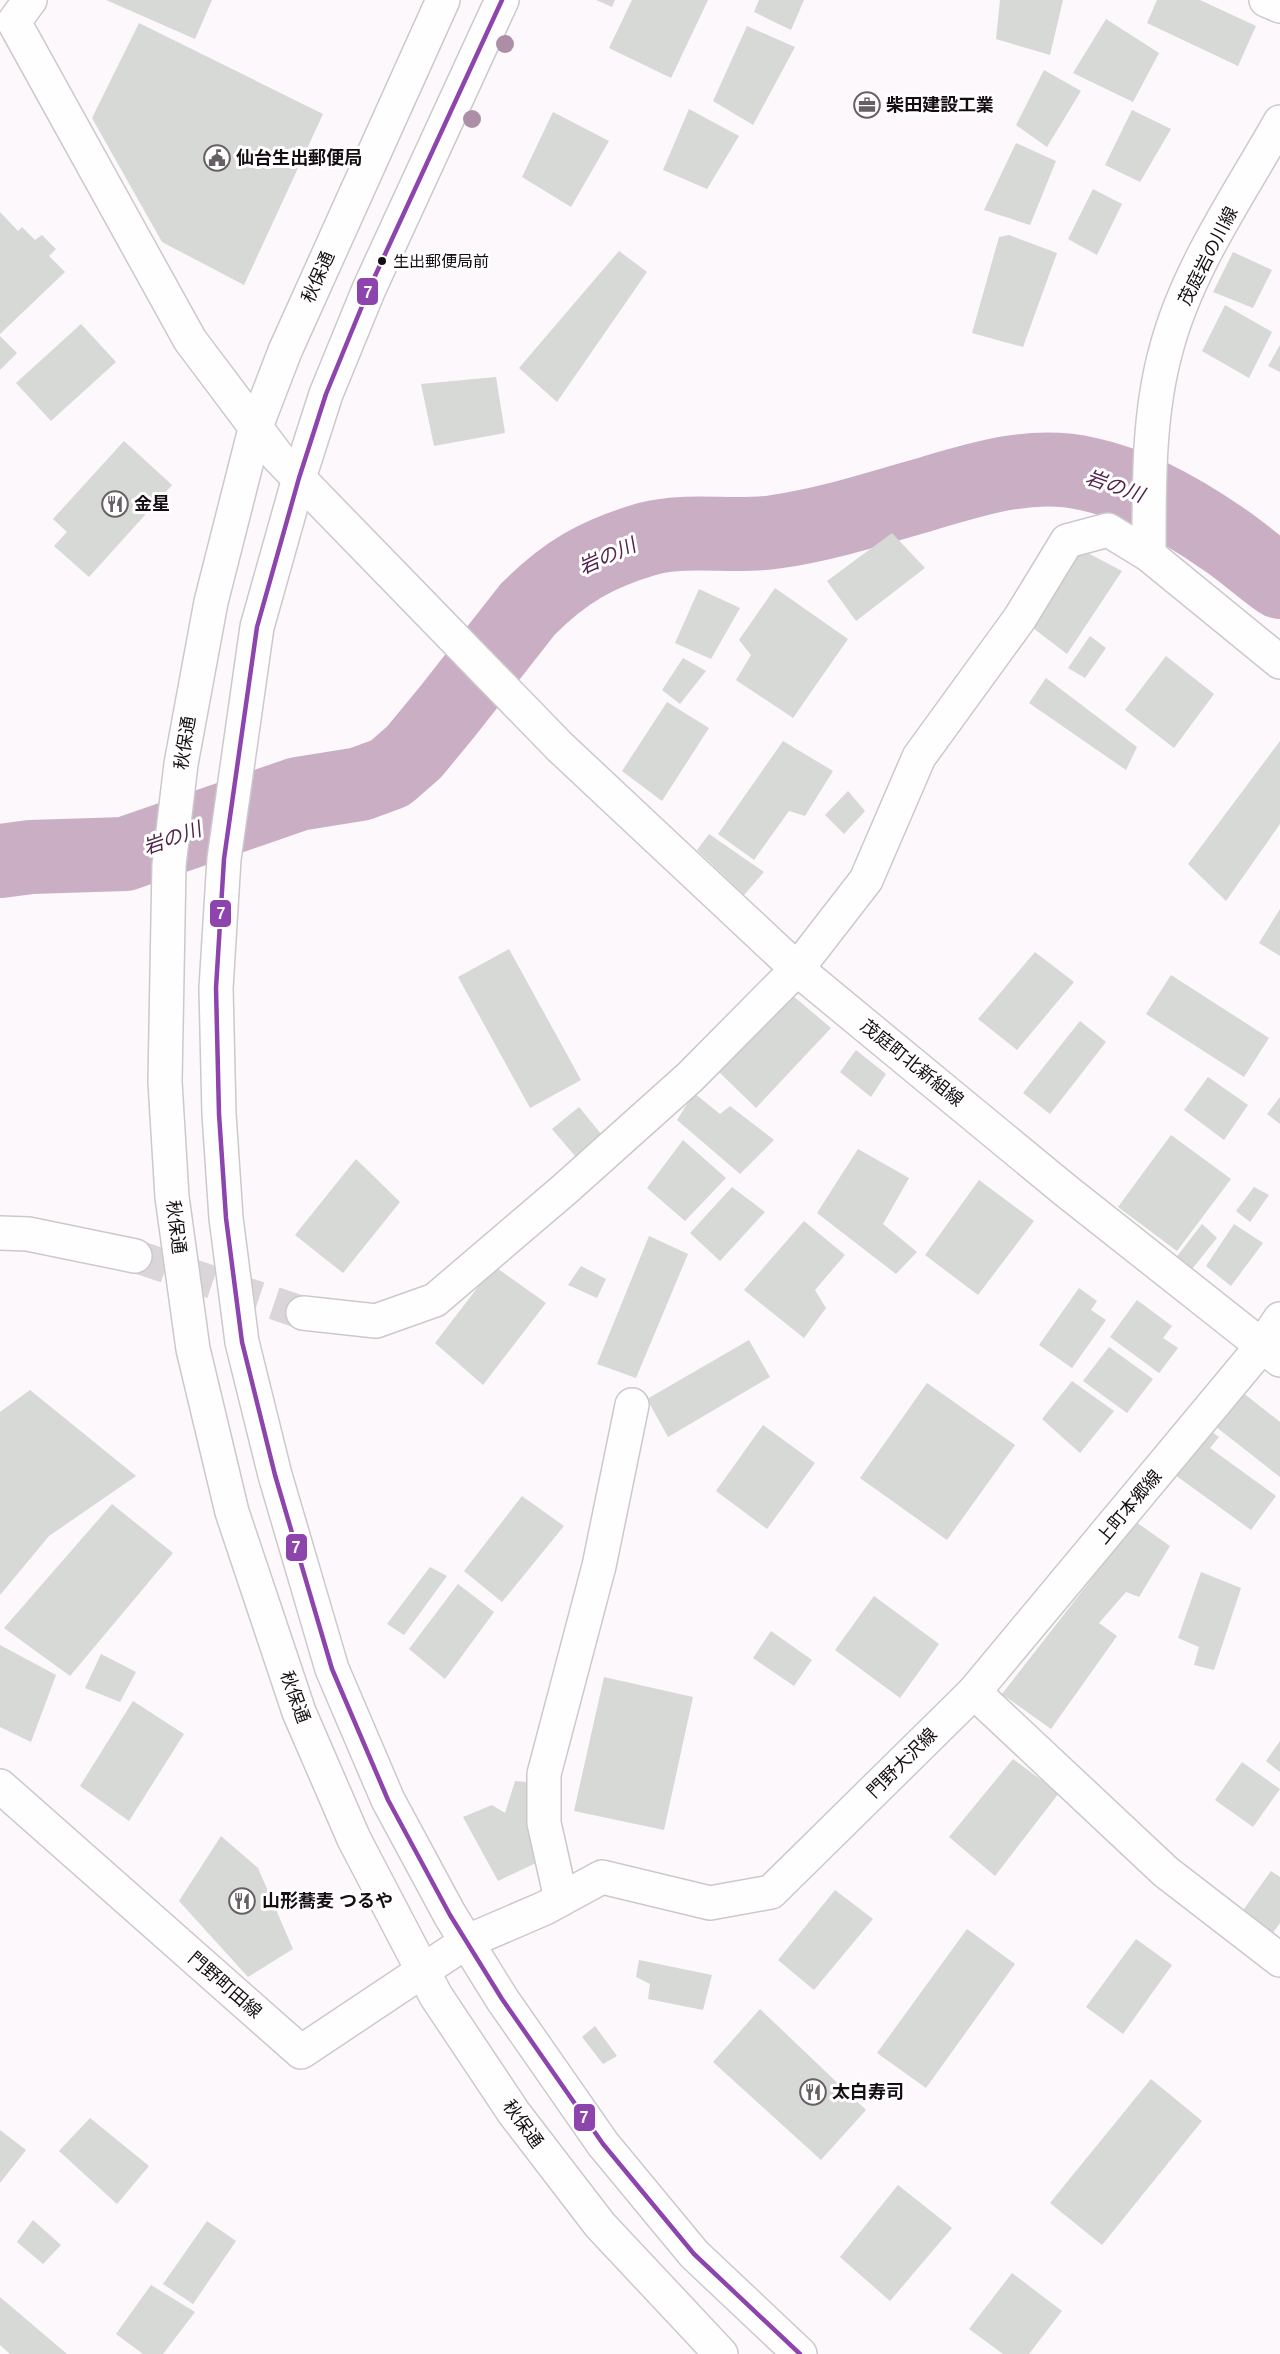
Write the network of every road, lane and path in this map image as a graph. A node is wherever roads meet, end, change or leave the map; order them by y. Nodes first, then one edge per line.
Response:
1 (30, 0) edge
2 (442, 0) edge
3 (502, 0) edge
4 (1266, 0) edge
5 (1280, 6) edge
6 (1280, 122) edge
7 (255, 429) junction
8 (299, 478) junction
9 (1149, 540) junction
10 (1280, 662) edge
11 (797, 969) junction
12 (0, 1233) edge
13 (135, 1257) tunnel mouth
14 (303, 1313) tunnel mouth
15 (1280, 1319) edge
16 (1271, 1353) edge
17 (632, 1405) dead end
18 (974, 1692) junction
19 (0, 1786) edge
20 (561, 1899) junction
21 (466, 1942) junction
22 (1280, 1960) edge
23 (423, 1971) junction
24 (721, 2354) edge
25 (800, 2354) edge

1 - 7 main road, 茂庭町北新組線
2 - 7 main road, 秋保通
3 - 8 main road
4 - 5 main road
6 - 9 main road, 茂庭岩の川線
7 - 8 main road, 茂庭町北新組線
7 - 23 main road, 秋保通
8 - 11 main road, 茂庭町北新組線
8 - 21 main road
9 - 10 main road
9 - 11 main road
11 - 14 main road
11 - 16 main road, 茂庭町北新組線
12 - 13 main road
15 - 16 main road, 上町本郷線
16 - 18 main road, 上町本郷線
17 - 20 main road
18 - 20 main road, 門野大沢線
18 - 22 main road
19 - 23 main road, 門野町田線
20 - 21 main road, 門野大沢線
21 - 23 main road, 門野町田線
21 - 25 main road
23 - 24 main road, 秋保通

